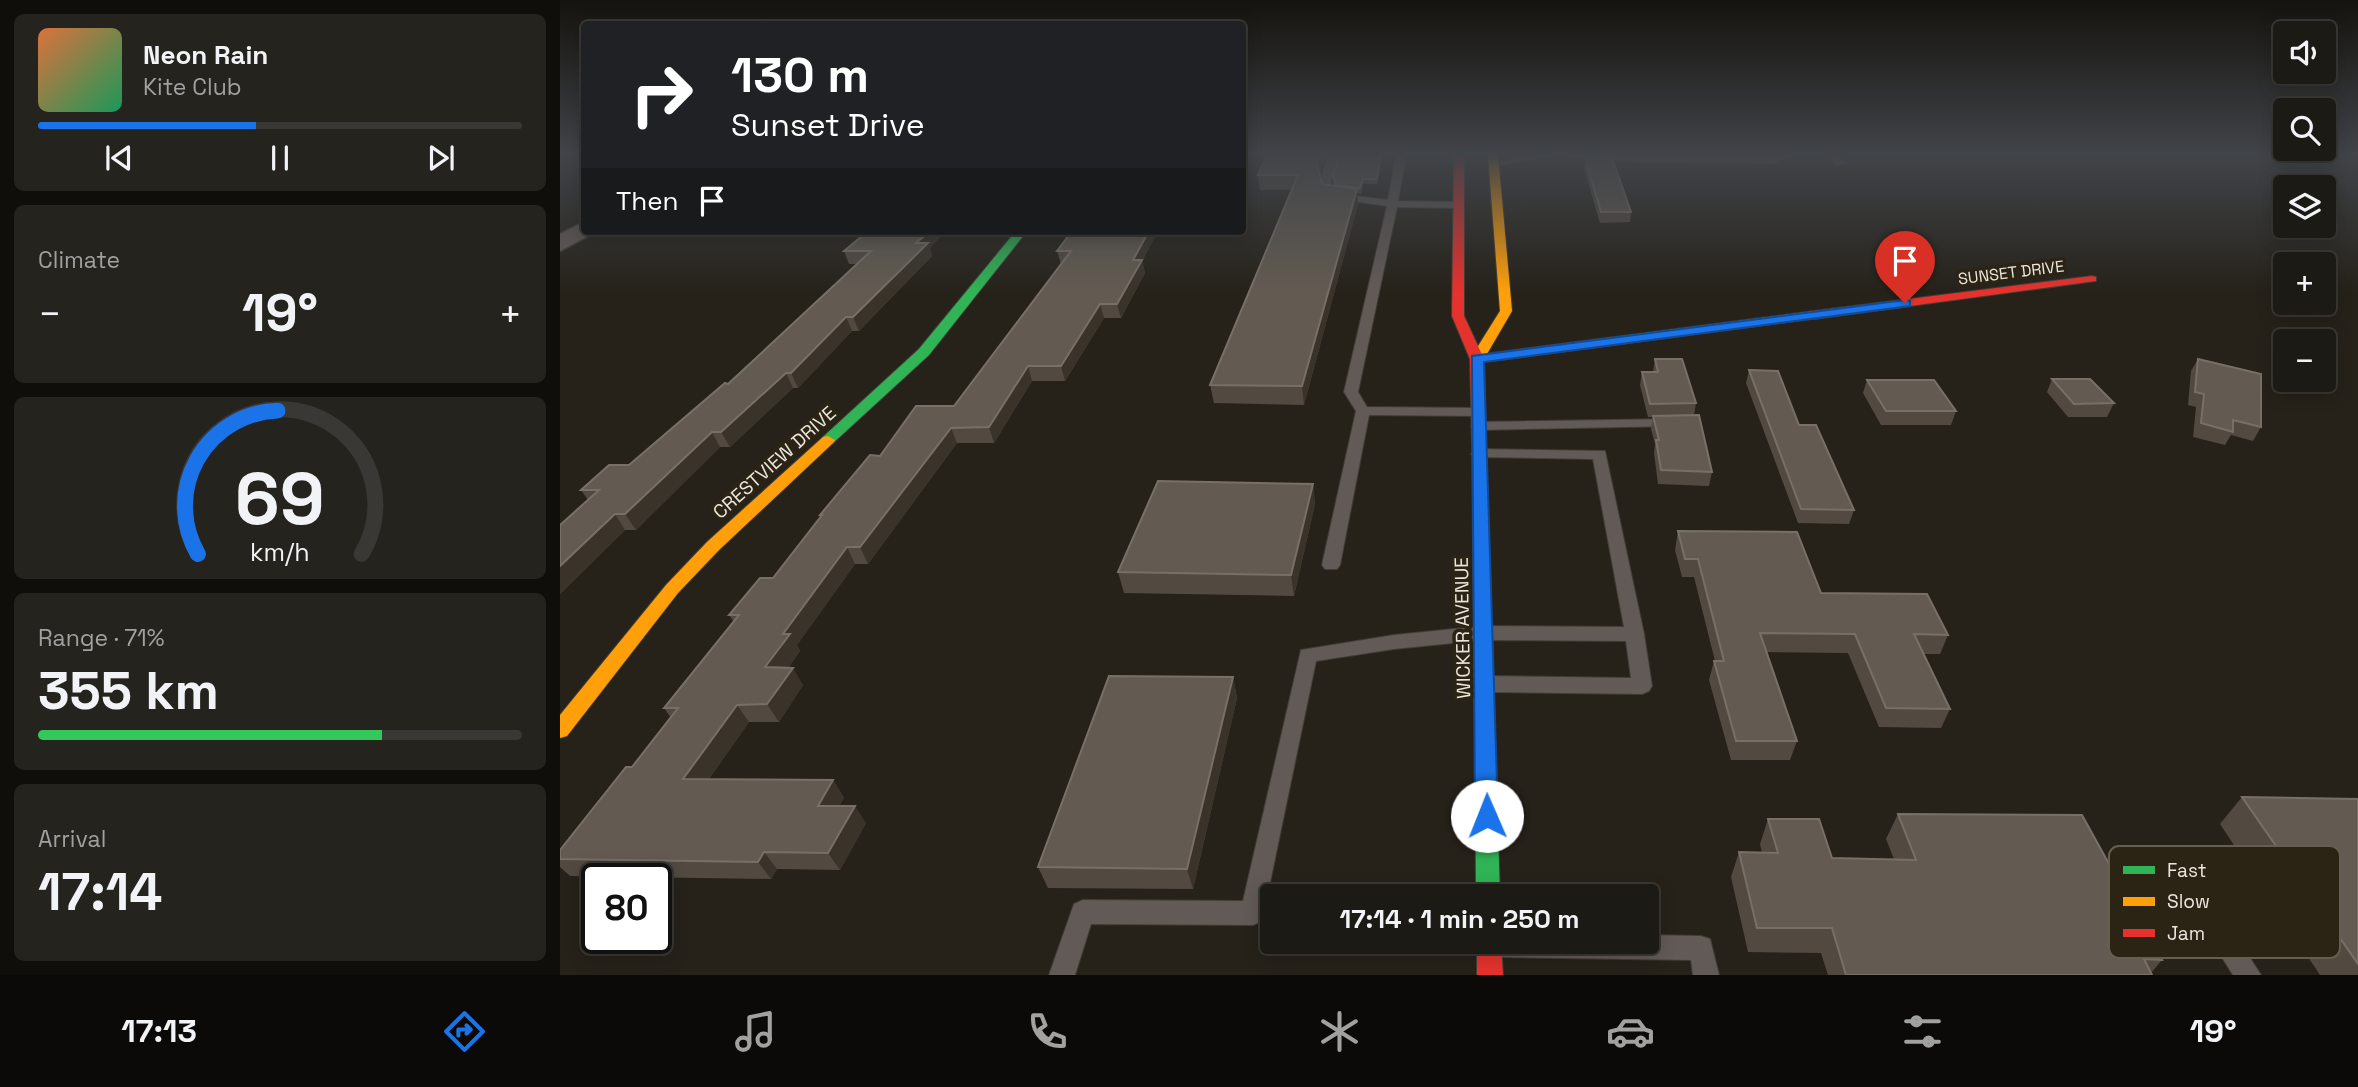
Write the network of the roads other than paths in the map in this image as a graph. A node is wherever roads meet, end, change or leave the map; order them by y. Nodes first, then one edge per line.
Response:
1 (1368, 200) edge
2 (1394, 200) edge
3 (1459, 200) edge
4 (1497, 200) edge
5 (1393, 204) junction
6 (1459, 205) junction
7 (581, 231) edge
8 (1019, 235) edge
9 (560, 244) edge
10 (2092, 279) dead end
11 (1477, 359) junction
12 (1363, 411) junction
13 (1478, 419) junction
14 (1692, 423) edge
15 (1479, 454) junction
16 (1332, 565) dead end
17 (1483, 633) junction
18 (1635, 634) junction
19 (1484, 684) junction
20 (560, 730) edge
21 (1488, 884) edge
22 (1659, 947) edge
23 (1489, 954) edge
24 (2237, 958) edge
25 (1062, 975) edge
26 (1490, 975) edge
27 (1706, 975) edge
28 (2248, 975) edge

1 - 5 lane
2 - 5 lane
3 - 6 main road, WICKER AVENUE
4 - 11 main road
5 - 6 lane
5 - 12 lane
6 - 11 main road, WICKER AVENUE
7 - 9 street
8 - 20 main road, CRESTVIEW DRIVE
10 - 11 main road, SUNSET DRIVE
11 - 13 main road, WICKER AVENUE
12 - 13 lane
12 - 16 lane
13 - 14 lane
13 - 15 main road, WICKER AVENUE
15 - 17 main road, WICKER AVENUE
15 - 18 lane
17 - 18 lane
17 - 19 main road, WICKER AVENUE
17 - 25 lane
18 - 19 lane
19 - 21 main road, WICKER AVENUE
22 - 27 lane
23 - 26 main road
24 - 28 lane

